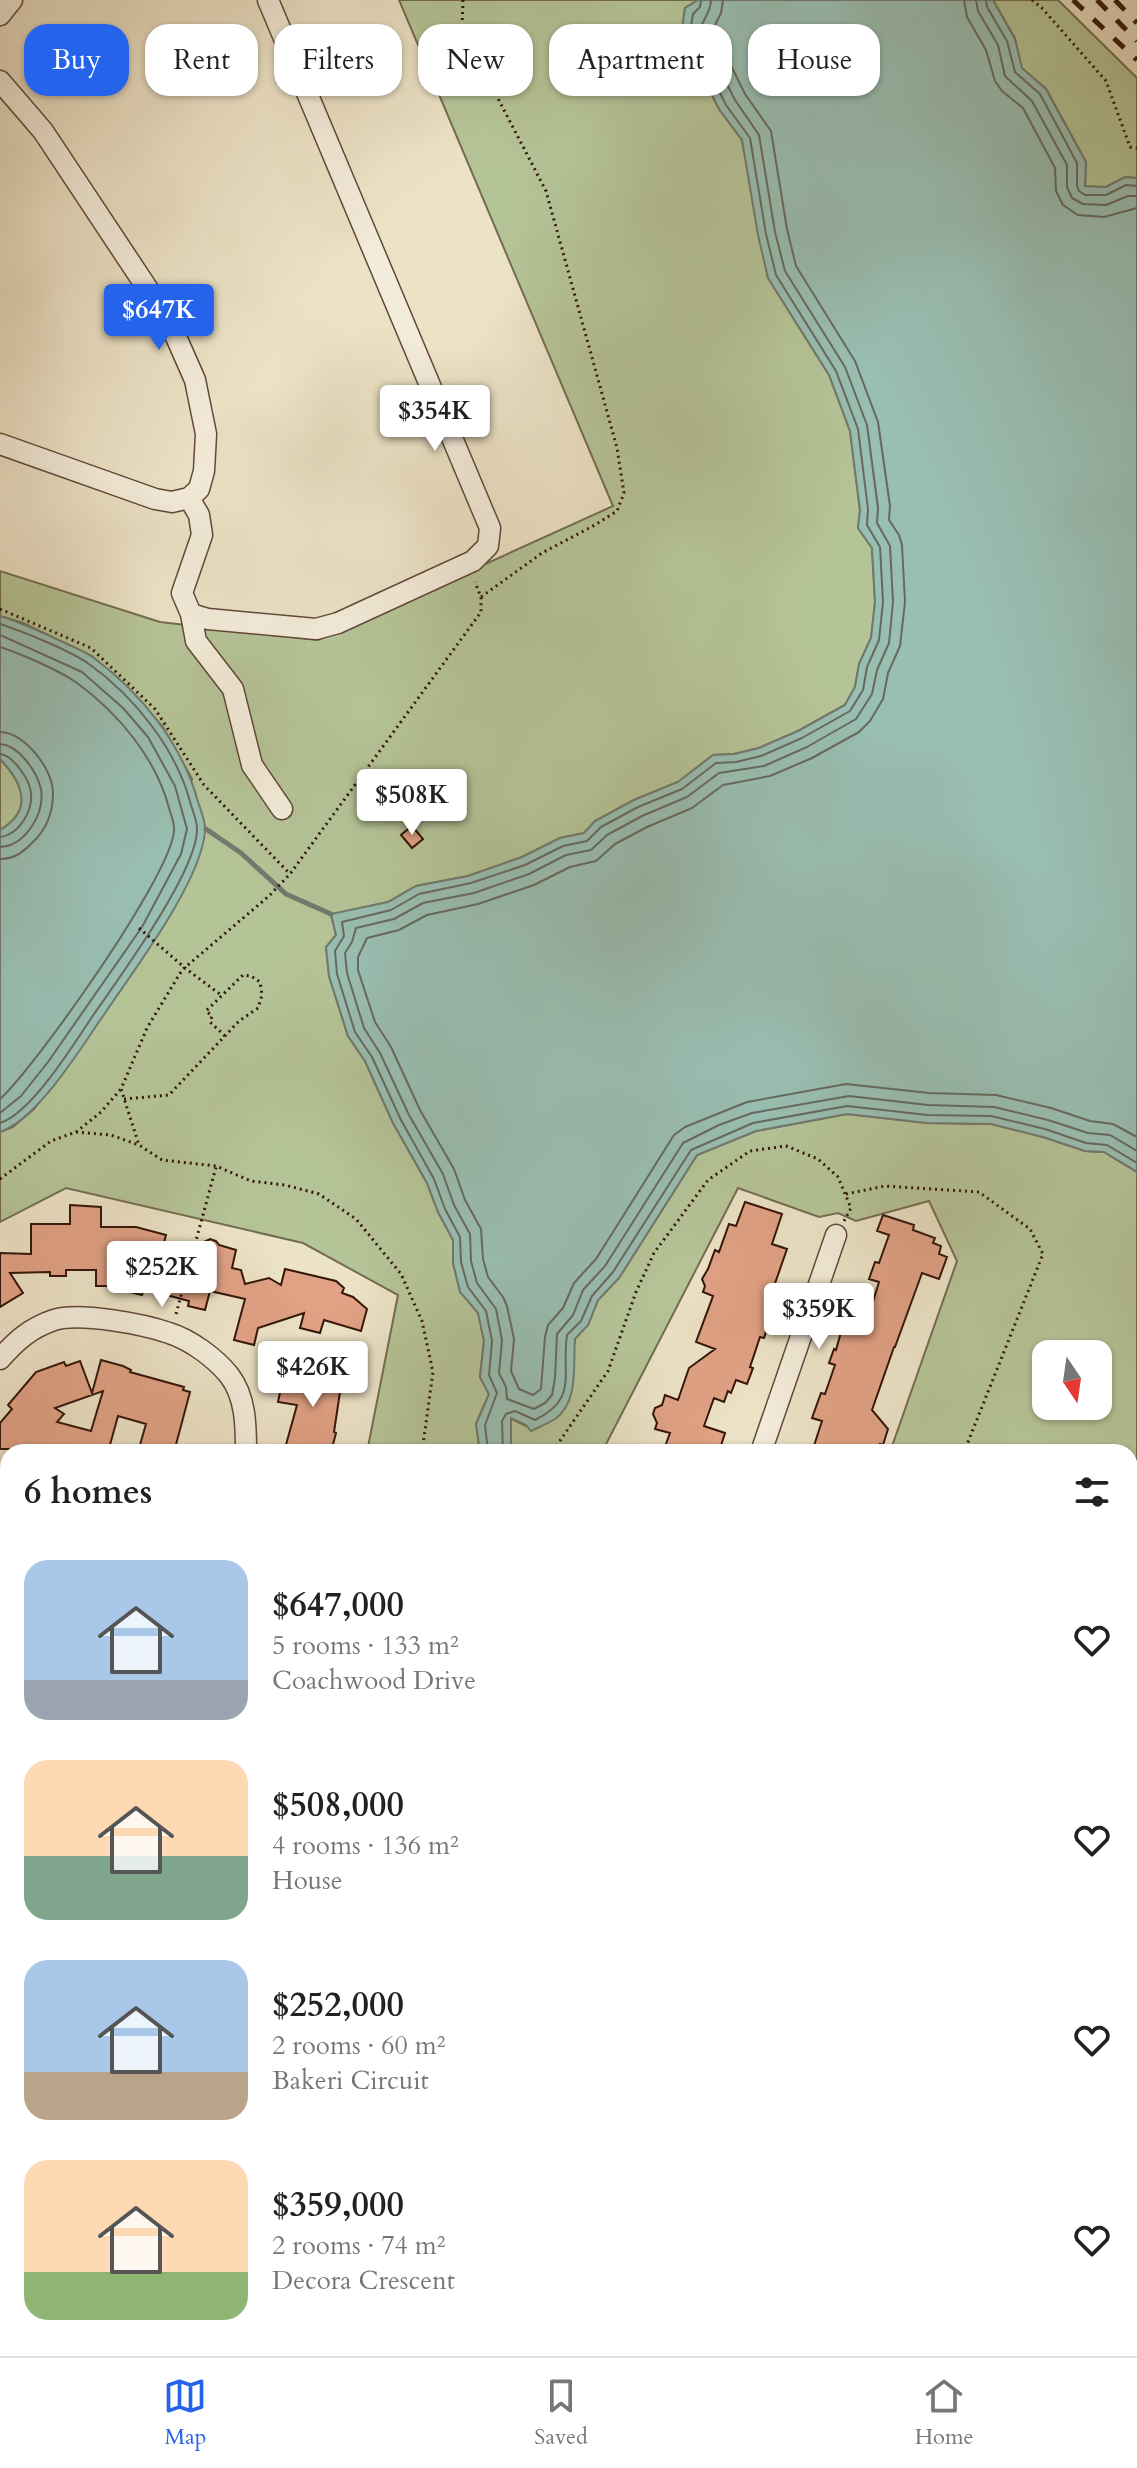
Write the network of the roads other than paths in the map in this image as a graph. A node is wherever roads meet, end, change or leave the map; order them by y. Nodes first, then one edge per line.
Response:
1 (12, 0) edge
2 (268, 0) edge
3 (0, 15) edge
4 (0, 81) edge
5 (0, 444) edge
6 (189, 498) junction
7 (191, 614) junction
8 (282, 809) dead end
9 (836, 1235) road end
10 (0, 1359) edge
11 (246, 1444) edge
12 (764, 1444) edge

1 - 3 street
2 - 7 street
4 - 6 street
5 - 6 street
6 - 7 street
7 - 8 street
9 - 12 street
10 - 11 street

